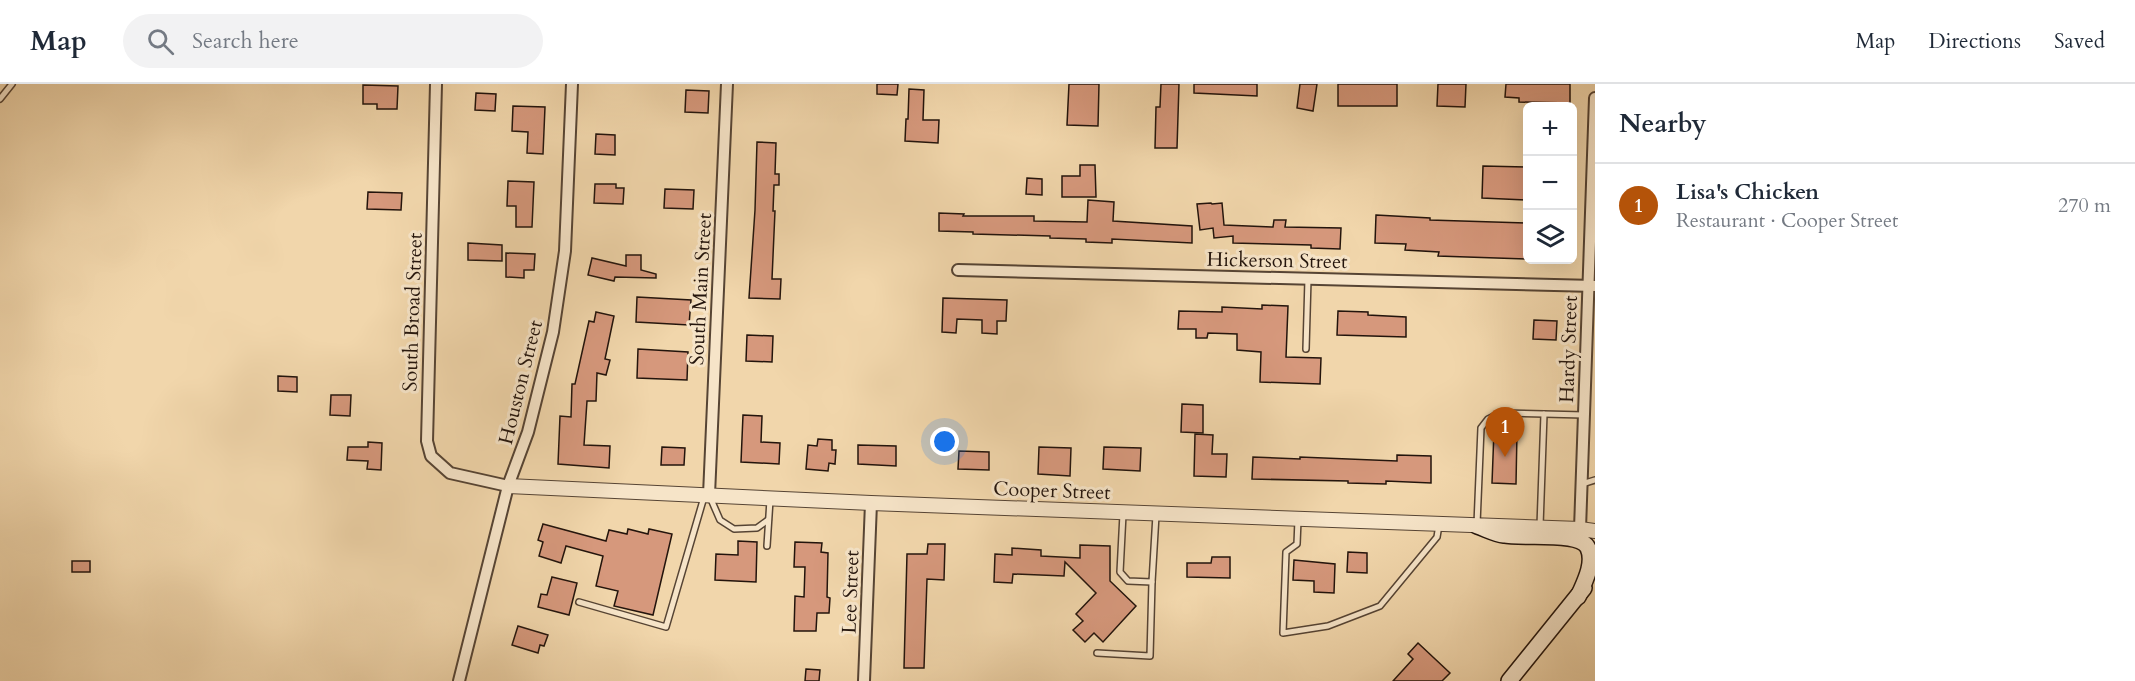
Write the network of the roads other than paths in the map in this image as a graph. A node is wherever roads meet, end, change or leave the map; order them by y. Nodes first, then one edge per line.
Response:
1 (12, 84) edge
2 (436, 84) edge
3 (572, 84) edge
4 (727, 84) edge
5 (1595, 98) edge
6 (0, 99) edge
7 (1592, 249) edge
8 (958, 270) dead end
9 (1308, 279) junction
10 (1592, 286) edge
11 (1306, 349) dead end
12 (1544, 414) junction
13 (1584, 415) junction
14 (1595, 480) edge
15 (1581, 484) junction
16 (508, 486) junction
17 (707, 495) junction
18 (770, 499) junction
19 (871, 503) junction
20 (1123, 512) junction
21 (1156, 513) junction
22 (1299, 518) junction
23 (768, 520) junction
24 (1439, 525) junction
25 (1477, 526) junction
26 (1539, 528) junction
27 (1580, 529) junction
28 (1595, 531) edge
29 (767, 546) dead end
30 (1595, 574) edge
31 (1152, 582) junction
32 (1595, 590) edge
33 (1578, 597) junction
34 (579, 602) dead end
35 (1098, 653) dead end
36 (459, 681) edge
37 (864, 681) edge
38 (1509, 681) edge

1 - 6 lane
2 - 16 street, South Broad Street
3 - 16 street, Houston Street
4 - 17 street, South Main Street
5 - 7 street, Hardy Street
7 - 10 street, Hardy Street
8 - 9 street, Hickerson Street
9 - 10 street, Hickerson Street
9 - 11 lane
10 - 13 street, Hardy Street
12 - 13 lane
12 - 25 lane
12 - 26 lane
13 - 15 street, Hardy Street
14 - 15 lane
15 - 27 street, Hardy Street
16 - 17 street, Cooper Street
16 - 36 street, Houston Street
17 - 18 street, Cooper Street
17 - 23 lane
17 - 34 lane
18 - 19 street, Cooper Street
18 - 23 lane
19 - 20 street, Cooper Street
19 - 37 street, Lee Street
20 - 21 street, Cooper Street
20 - 31 lane
21 - 22 street, Cooper Street
21 - 31 lane
22 - 24 street, Cooper Street
22 - 24 lane
23 - 29 lane
24 - 25 street, Cooper Street
25 - 26 street, Cooper Street
25 - 33 main road
26 - 27 street, Cooper Street
27 - 28 street, Cooper Street
30 - 33 main road
31 - 35 lane
32 - 33 main road
33 - 38 main road

